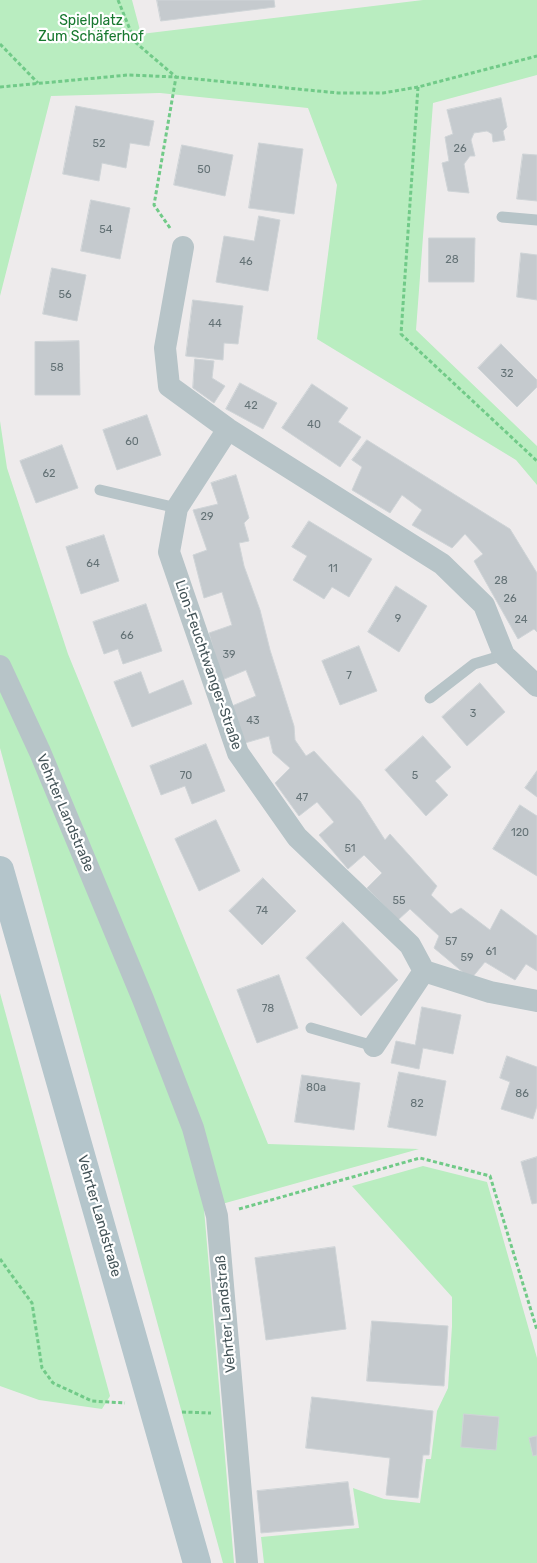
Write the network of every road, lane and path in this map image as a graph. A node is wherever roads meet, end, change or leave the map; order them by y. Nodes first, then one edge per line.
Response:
1 (118, 0) edge
2 (0, 44) edge
3 (537, 56) edge
4 (176, 78) junction
5 (38, 84) junction
6 (0, 87) edge
7 (418, 87) junction
8 (502, 217) dead end
9 (537, 220) edge
10 (183, 247) joint
11 (228, 429) junction
12 (537, 461) edge
13 (100, 490) dead end
14 (177, 508) junction
15 (504, 655) junction
16 (0, 666) edge
17 (537, 686) edge
18 (430, 698) dead end
19 (0, 870) edge
20 (424, 971) junction
21 (537, 1001) edge
22 (311, 1028) dead end
23 (374, 1046) joint
24 (217, 1216) junction
25 (0, 1259) edge
26 (536, 1324) edge
27 (537, 1330) edge
28 (154, 1411) junction
29 (234, 1413) junction
30 (197, 1563) edge
31 (248, 1563) edge

1 - 4 path
2 - 5 path
3 - 7 path
4 - 5 path
4 - 7 path
4 - 10 path
5 - 6 path
7 - 12 path
8 - 9 lane
10 - 11 street
11 - 14 street, Lion-Feuchtwanger-Straße
11 - 15 street
13 - 14 lane
14 - 20 street, Lion-Feuchtwanger-Straße
15 - 17 street
15 - 18 lane
16 - 24 street, Vehrter Landstraße
19 - 28 main road, Vehrter Landstraße
20 - 21 street
20 - 23 street
22 - 23 lane
24 - 26 path
24 - 29 street, Vehrter Landstraß
25 - 28 path
26 - 27 path
28 - 29 path
28 - 30 main road, Vehrter Landstraße
29 - 31 street

